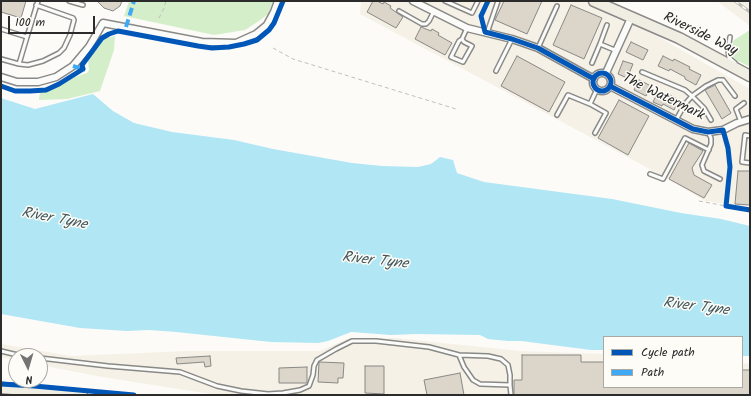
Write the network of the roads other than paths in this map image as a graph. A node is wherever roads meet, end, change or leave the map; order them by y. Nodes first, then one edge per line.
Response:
1 (38, 1) edge
2 (69, 1) edge
3 (278, 1) edge
4 (413, 1) edge
5 (447, 1) edge
6 (478, 1) edge
7 (498, 1) edge
8 (594, 1) edge
9 (36, 5) junction
10 (83, 5) dead end
11 (557, 6) dead end
12 (399, 11) dead end
13 (434, 11) junction
14 (631, 18) junction
15 (607, 26) dead end
16 (468, 28) junction
17 (1, 29) edge
18 (487, 33) junction
19 (27, 37) junction
20 (730, 37) dead end
21 (462, 39) junction
22 (512, 39) junction
23 (600, 44) junction
24 (538, 48) junction
25 (617, 51) junction
26 (1, 59) edge
27 (592, 63) dead end
28 (19, 64) junction
29 (496, 71) dead end
30 (642, 72) dead end
31 (606, 73) junction
32 (749, 75) edge
33 (1, 77) edge
34 (594, 79) junction
35 (610, 86) junction
36 (597, 89) junction
37 (692, 96) junction
38 (735, 96) dead end
39 (744, 103) dead end
40 (590, 104) junction
41 (557, 116) dead end
42 (750, 119) edge
43 (676, 120) junction
44 (711, 120) dead end
45 (741, 122) junction
46 (708, 132) junction
47 (595, 133) dead end
48 (750, 136) edge
49 (709, 150) junction
50 (750, 163) edge
51 (650, 174) dead end
52 (720, 179) dead end
53 (459, 355) junction
54 (48, 359) edge
55 (510, 385) junction
56 (1, 388) edge
57 (82, 395) edge
58 (511, 395) edge

1 - 9 lane
2 - 10 lane
3 - 33 street
4 - 13 street
5 - 6 lane
7 - 18 lane
8 - 14 main road, Riverside Way
9 - 19 lane
9 - 28 lane
11 - 24 lane
12 - 13 lane
13 - 16 street
14 - 25 street
14 - 32 main road, Riverside Way
15 - 23 lane
16 - 18 street
16 - 21 lane
17 - 19 lane
18 - 22 street
19 - 28 lane
20 - 32 lane
21 - 21 lane
22 - 24 street
22 - 29 lane
23 - 25 lane
23 - 27 lane
24 - 34 street
25 - 31 street
26 - 28 lane
30 - 37 lane
31 - 34 street
31 - 35 street
34 - 36 street
35 - 36 street
35 - 43 street, The Watermark
36 - 40 lane
37 - 38 lane
37 - 43 lane
37 - 44 lane
39 - 45 lane
40 - 41 lane
40 - 47 lane
42 - 45 street, The Watermark
43 - 46 street, The Watermark
45 - 46 street, The Watermark
46 - 49 lane
48 - 50 lane
49 - 51 lane
49 - 52 lane
53 - 54 lane
53 - 55 lane
53 - 55 lane
55 - 58 lane
56 - 57 main road

